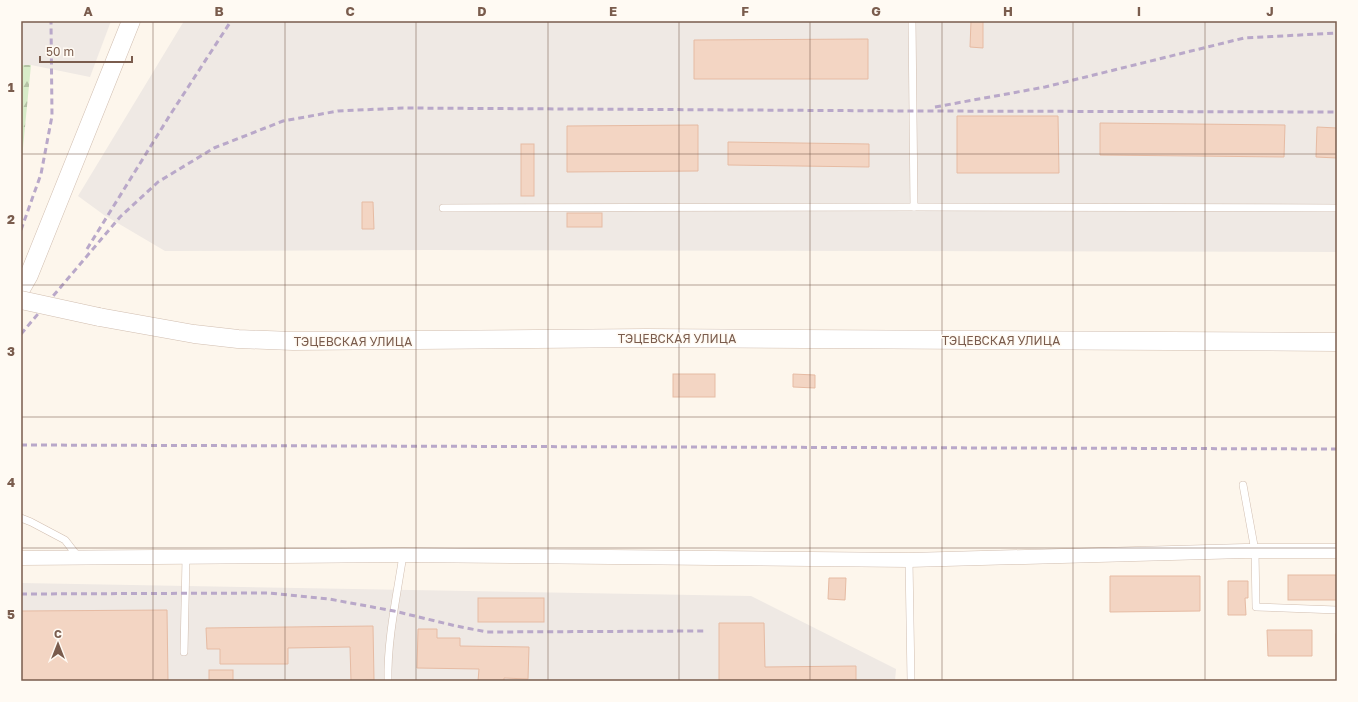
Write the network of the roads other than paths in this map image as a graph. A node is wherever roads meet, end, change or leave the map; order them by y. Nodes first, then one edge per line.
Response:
1 (131, 21) edge
2 (912, 21) edge
3 (914, 207) junction
4 (443, 208) dead end
5 (1337, 208) edge
6 (21, 289) edge
7 (21, 300) edge
8 (1337, 342) edge
9 (1243, 485) dead end
10 (21, 518) edge
11 (1255, 551) junction
12 (1337, 551) edge
13 (403, 555) junction
14 (21, 558) edge
15 (79, 558) junction
16 (186, 558) junction
17 (909, 560) junction
18 (1337, 610) edge
19 (184, 652) dead end
20 (388, 681) edge
21 (911, 681) edge

1 - 6 street
2 - 3 lane
3 - 4 lane
3 - 5 lane
7 - 8 street, ТЭЦЕВСКАЯ УЛИЦА, bridge
9 - 11 lane
10 - 15 lane
11 - 12 street
11 - 17 street
11 - 18 lane
13 - 16 street
13 - 17 street
13 - 20 lane
14 - 15 street
15 - 16 street
16 - 19 lane
17 - 21 lane

